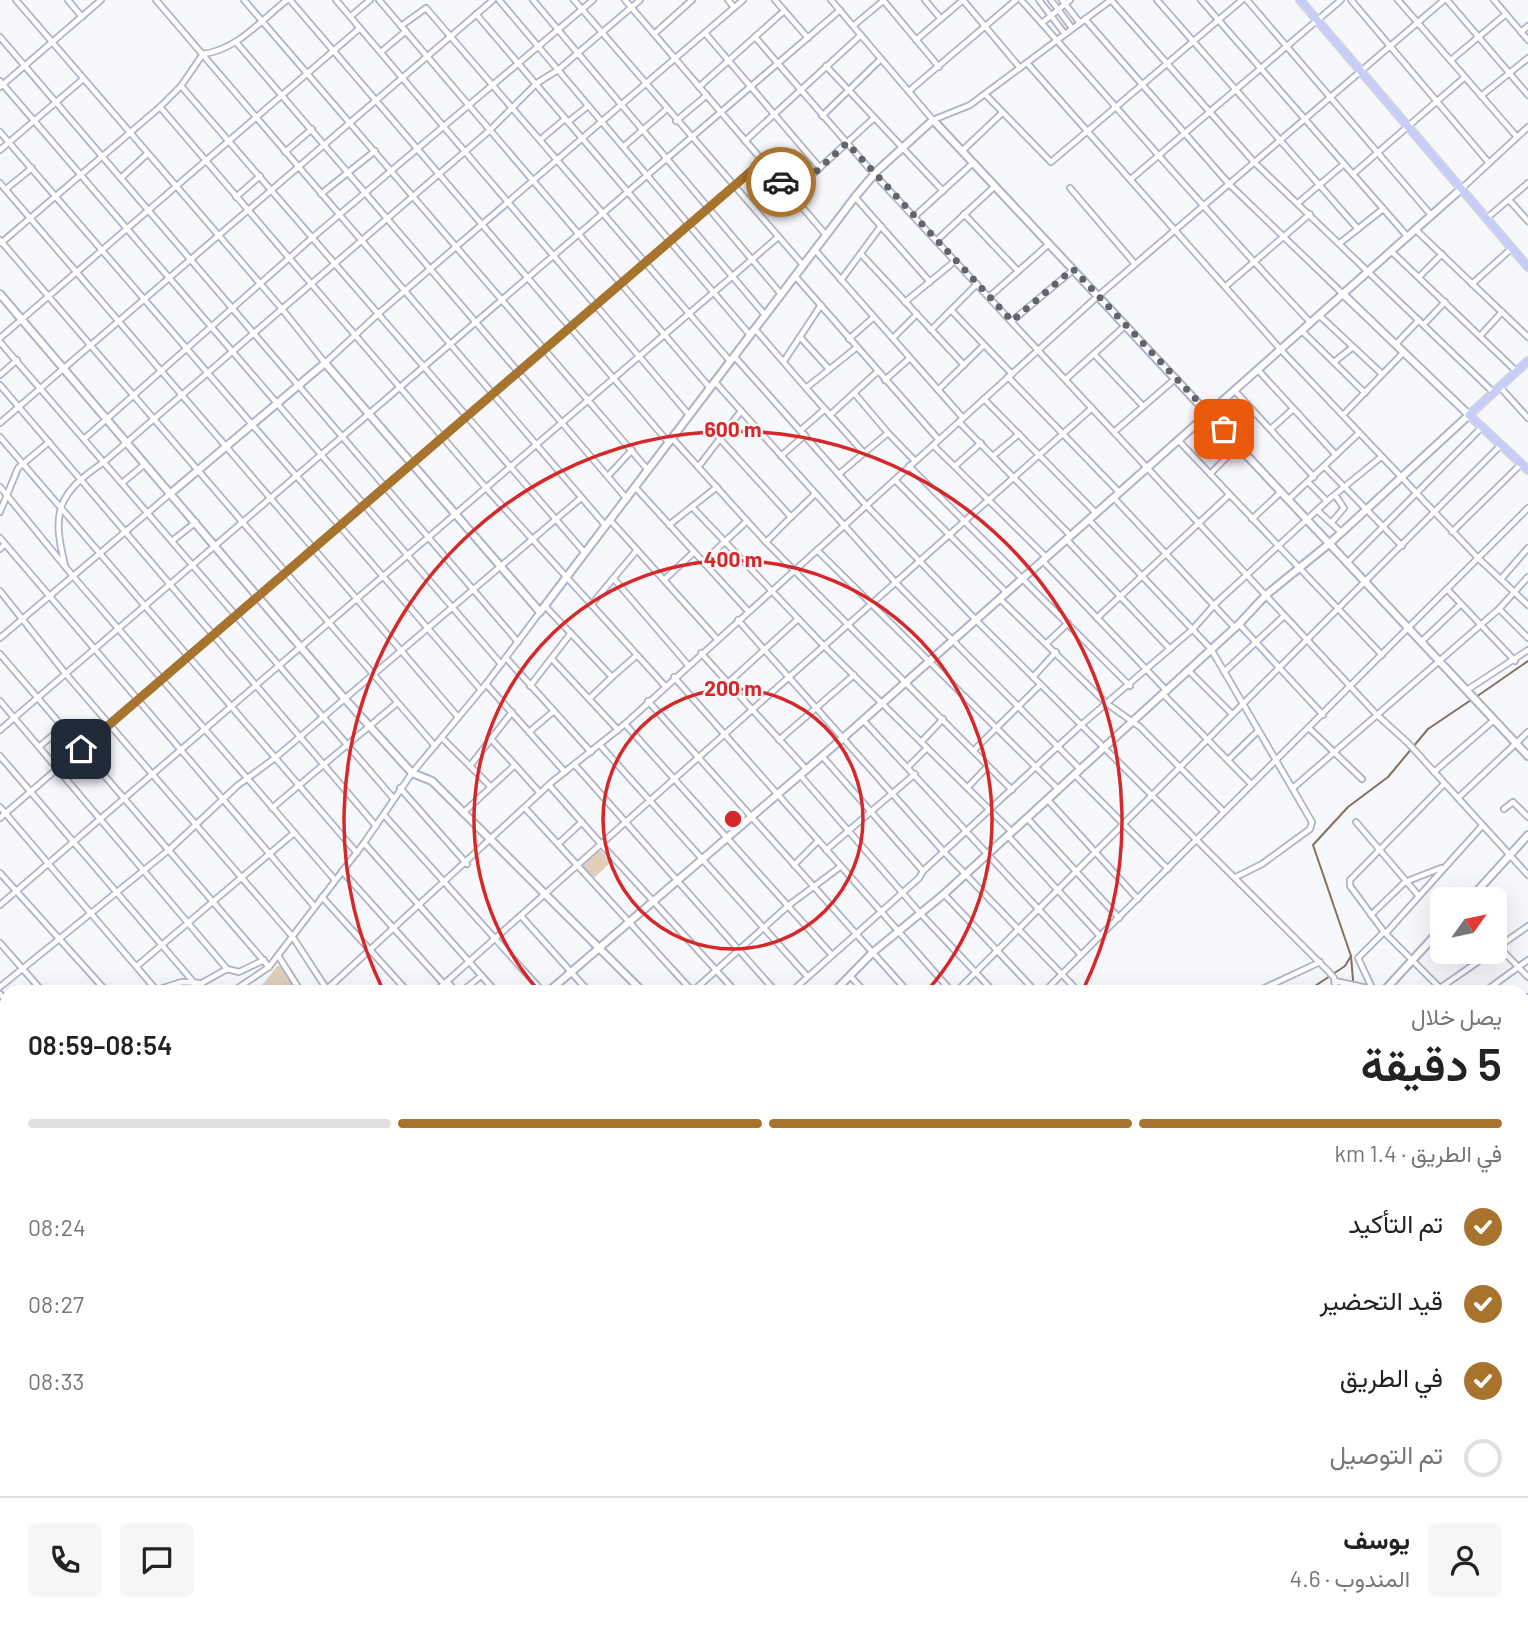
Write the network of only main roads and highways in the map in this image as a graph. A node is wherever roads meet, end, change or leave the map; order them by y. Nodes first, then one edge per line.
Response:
1 (1300, 0) edge
2 (1528, 267) edge
3 (1528, 362) edge
4 (1528, 470) edge

1 - 2 main road
3 - 4 main road

